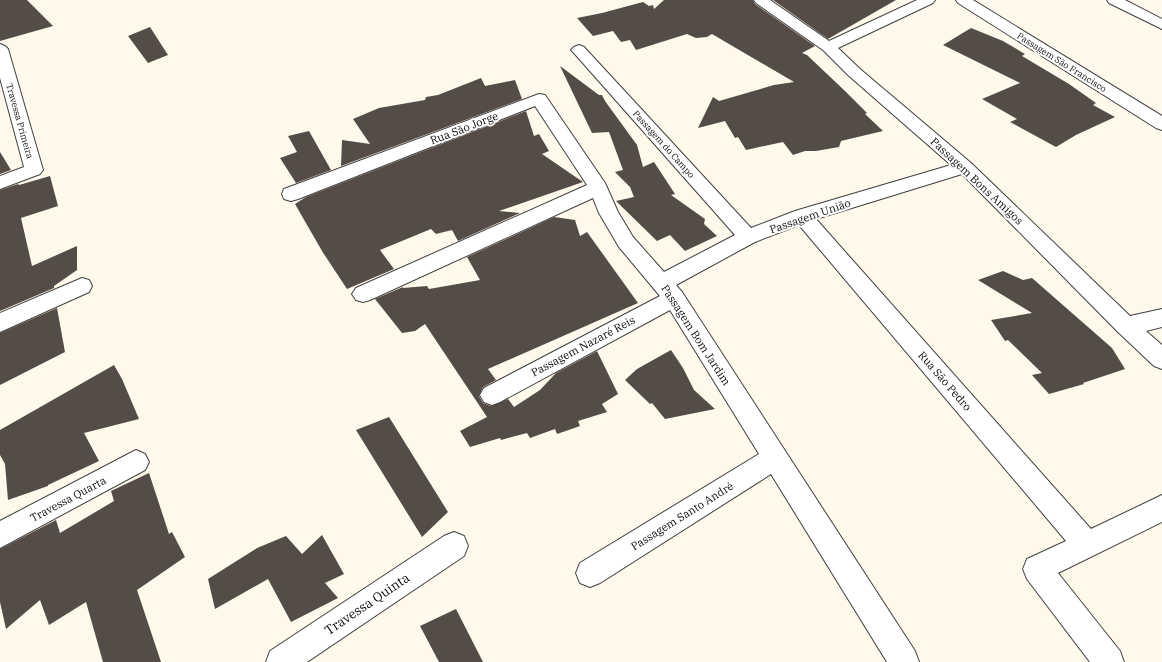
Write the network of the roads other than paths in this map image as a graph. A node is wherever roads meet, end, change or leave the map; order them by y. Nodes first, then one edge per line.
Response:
1 (761, 0) edge
2 (928, 0) edge
3 (962, 0) edge
4 (1114, 0) edge
5 (1162, 25) edge
6 (828, 47) junction
7 (0, 48) edge
8 (579, 50) dead end
9 (1162, 124) edge
10 (965, 167) junction
11 (0, 183) edge
12 (598, 188) junction
13 (291, 194) dead end
14 (802, 216) junction
15 (748, 237) junction
16 (82, 286) dead end
17 (668, 290) junction
18 (363, 294) dead end
19 (1162, 318) edge
20 (0, 323) edge
21 (1126, 326) junction
22 (1162, 359) edge
23 (492, 395) dead end
24 (774, 459) junction
25 (136, 462) dead end
26 (1162, 508) edge
27 (0, 535) edge
28 (1087, 545) junction
29 (454, 546) dead end
30 (590, 573) dead end
31 (281, 662) edge
32 (904, 662) edge
33 (1109, 662) edge

1 - 6 street, Passagem Bons Amigos
2 - 6 street
3 - 9 street, Passagem São Francisco
4 - 5 street
6 - 10 street, Passagem Bons Amigos
7 - 11 street, Travessa Primeira
8 - 15 street, Passagem do Campo
10 - 14 street, Passagem União
10 - 21 street, Passagem Bons Amigos
12 - 13 street, Rua São Jorge
12 - 17 street, Passagem Bom Jardim
12 - 18 street
14 - 15 street, Passagem União
14 - 28 street, Rua São Pedro
15 - 17 street, Passagem União
16 - 20 street
17 - 23 street, Passagem Nazaré Reis
17 - 24 street, Passagem Bom Jardim
19 - 21 street
21 - 22 street, Passagem Bons Amigos
24 - 30 street, Passagem Santo André
24 - 32 street, Passagem Bom Jardim
25 - 27 street, Travessa Quarta
26 - 28 street
28 - 33 street
29 - 31 street, Travessa Quinta

